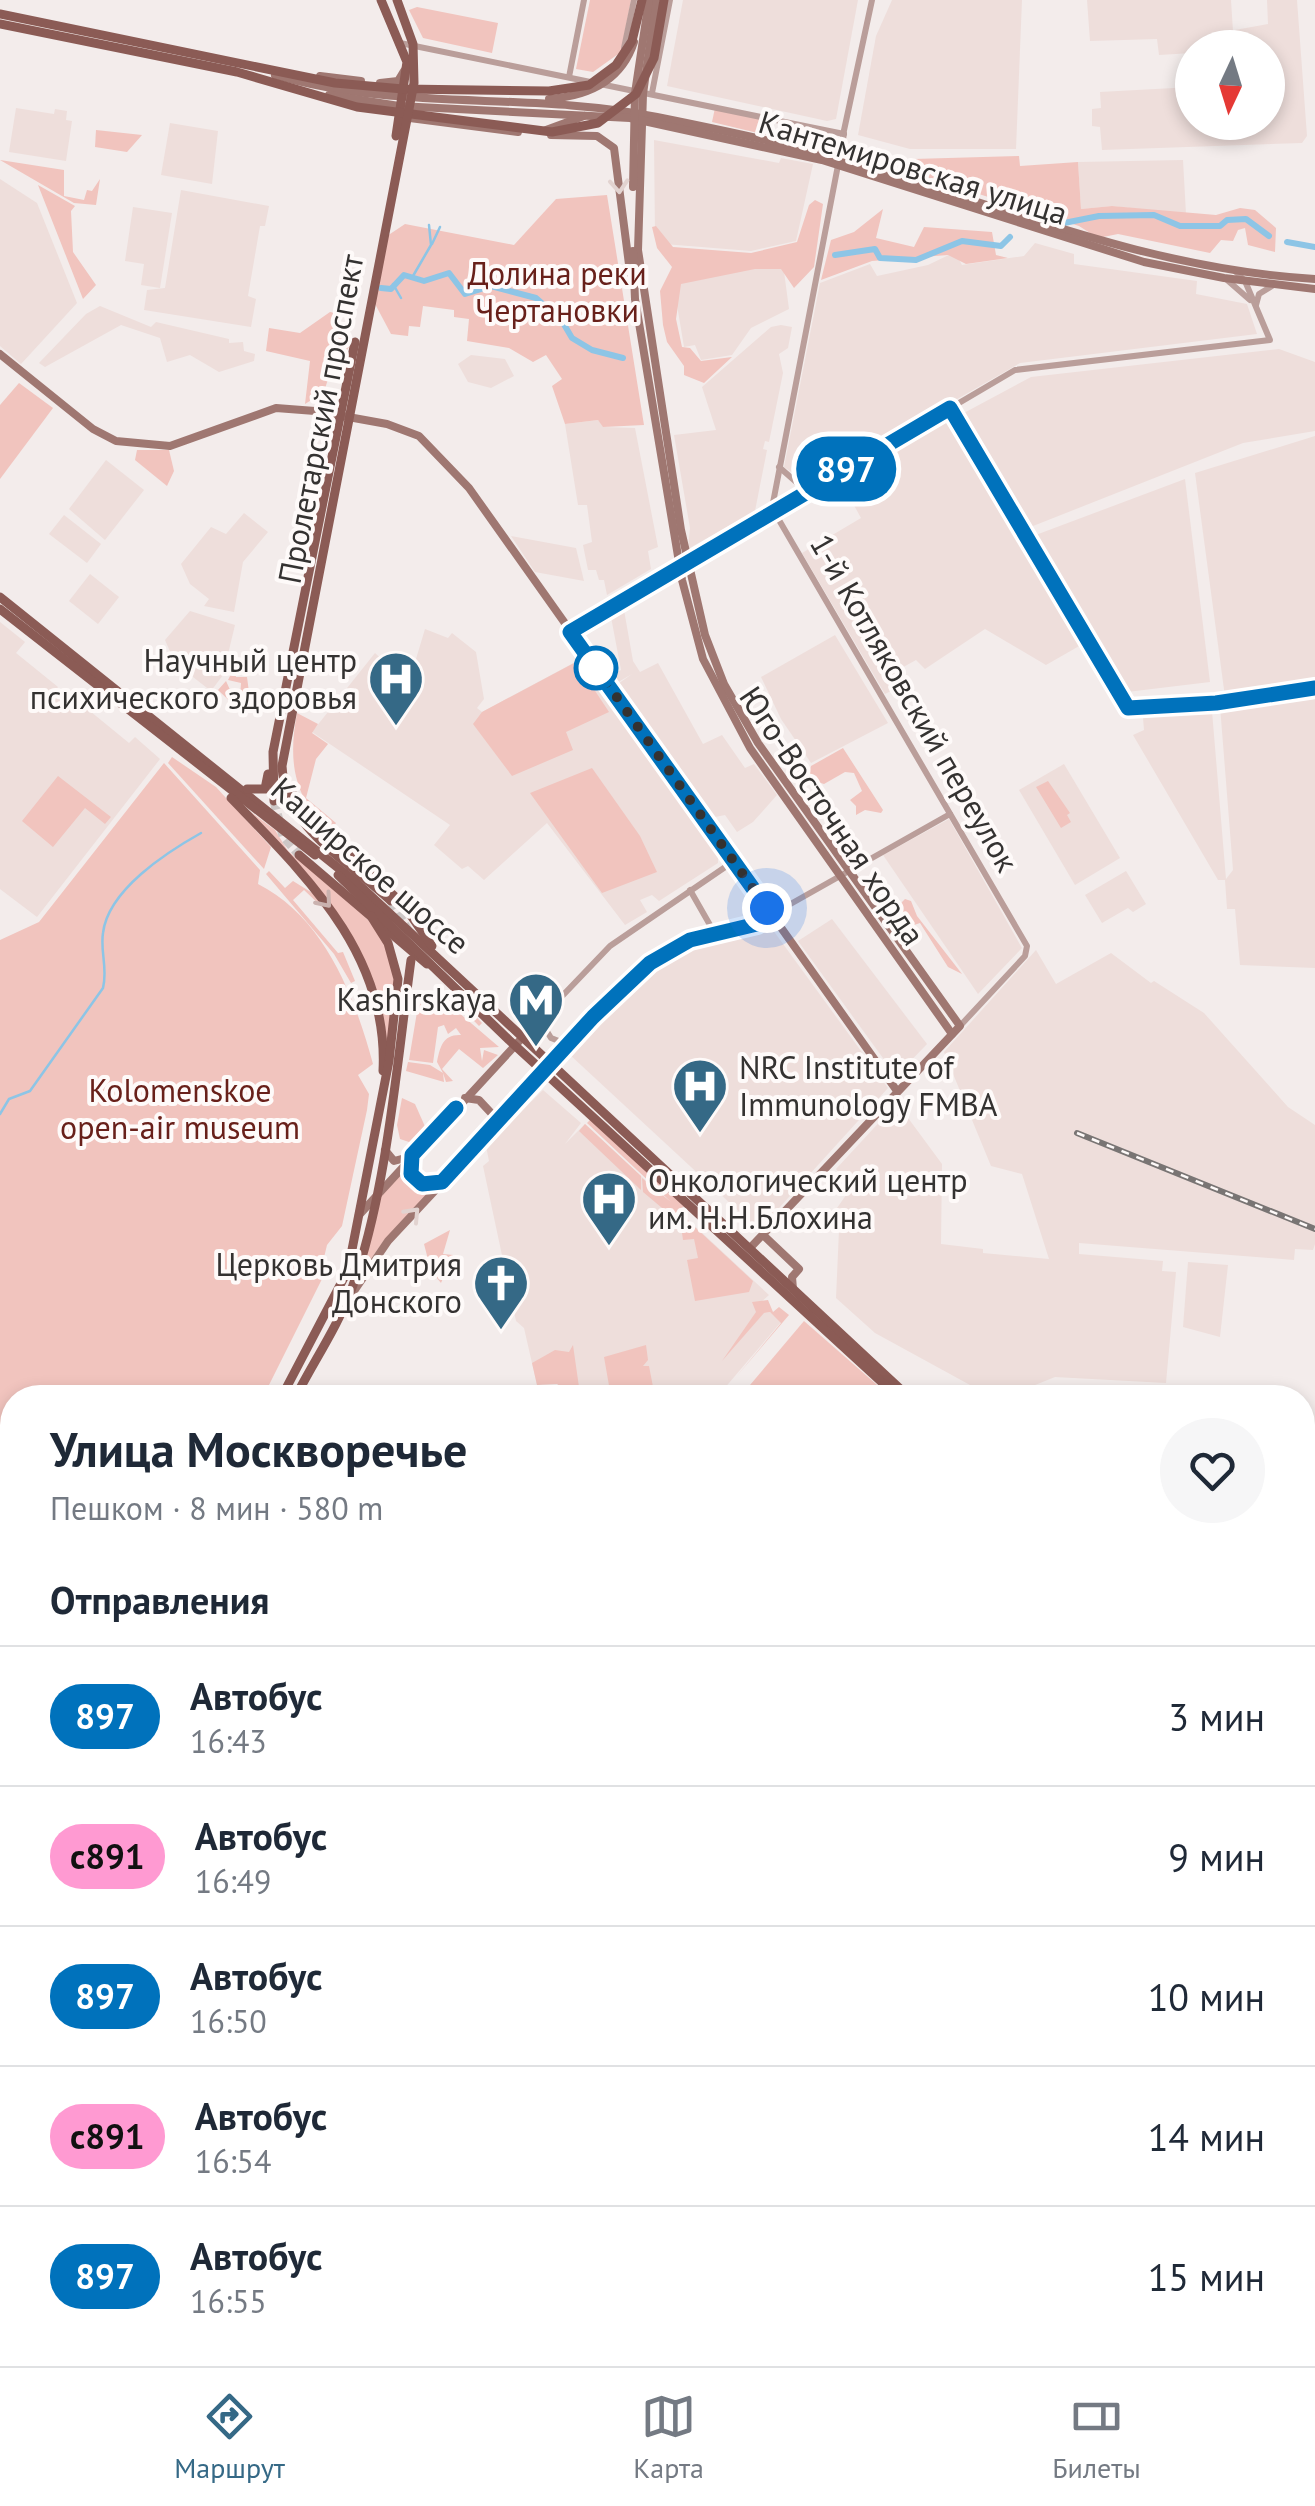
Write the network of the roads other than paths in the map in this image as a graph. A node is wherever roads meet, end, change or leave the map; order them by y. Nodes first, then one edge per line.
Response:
1 (381, 0) edge
2 (396, 0) edge
3 (584, 0) edge
4 (634, 0) edge
5 (649, 0) edge
6 (667, 0) edge
7 (872, 0) edge
8 (0, 14) edge
9 (0, 24) edge
10 (637, 27) junction
11 (400, 42) junction
12 (626, 42) junction
13 (414, 44) junction
14 (187, 50) junction
15 (440, 50) junction
16 (661, 50) junction
17 (411, 64) junction
18 (239, 68) junction
19 (569, 76) junction
20 (589, 80) junction
21 (652, 93) junction
22 (377, 103) junction
23 (495, 104) junction
24 (609, 115) junction
25 (403, 118) junction
26 (456, 124) junction
27 (526, 133) junction
28 (844, 134) junction
29 (636, 142) junction
30 (840, 154) junction
31 (822, 157) junction
32 (860, 168) junction
33 (834, 180) junction
34 (1235, 271) junction
35 (1224, 278) junction
36 (1315, 279) edge
37 (1245, 281) junction
38 (1277, 286) junction
39 (1315, 289) edge
40 (635, 299) junction
41 (1256, 306) junction
42 (1266, 340) junction
43 (0, 354) edge
44 (347, 402) junction
45 (328, 413) junction
46 (345, 416) junction
47 (363, 420) junction
48 (342, 433) junction
49 (779, 461) junction
50 (814, 487) junction
51 (773, 511) junction
52 (684, 564) junction
53 (0, 596) edge
54 (0, 609) edge
55 (570, 632) junction
56 (290, 664) junction
57 (283, 752) junction
58 (211, 778) junction
59 (237, 784) junction
60 (270, 804) junction
61 (950, 814) junction
62 (319, 839) junction
63 (299, 855) tunnel mouth
64 (734, 861) junction
65 (844, 873) junction
66 (690, 890) junction
67 (391, 901) tunnel mouth
68 (370, 916) junction
69 (774, 918) junction
70 (714, 932) junction
71 (410, 960) dead end
72 (442, 961) junction
73 (452, 984) junction
74 (540, 1018) junction
75 (960, 1026) junction
76 (952, 1034) junction
77 (518, 1042) junction
78 (570, 1045) junction
79 (549, 1068) junction
80 (898, 1091) junction
81 (465, 1098) junction
82 (380, 1106) junction
83 (489, 1132) junction
84 (384, 1136) junction
85 (412, 1155) junction
86 (364, 1181) junction
87 (376, 1182) junction
88 (442, 1182) junction
89 (374, 1198) junction
90 (359, 1215) junction
91 (763, 1236) junction
92 (750, 1253) junction
93 (792, 1289) junction
94 (346, 1304) junction
95 (288, 1385) edge
96 (302, 1385) edge
97 (886, 1385) edge
98 (896, 1385) edge

1 - 11 main road, Пролетарский проспект
2 - 13 main road, Пролетарский проспект
3 - 19 street
4 - 12 street
5 - 10 main road
5 - 29 main road
6 - 16 street
6 - 22 main road
7 - 28 street, 1-й Котляковский переулок
8 - 14 main road
9 - 18 main road
10 - 18 main road
10 - 26 main road
11 - 13 street, Кантемировская улица
11 - 17 main road, Пролетарский проспект
12 - 16 street
12 - 20 street
13 - 15 street, Кантемировская улица
13 - 17 main road, Пролетарский проспект
14 - 17 main road
14 - 18 main road
15 - 17 street
15 - 19 street, Кантемировская улица
16 - 21 street
17 - 25 main road, Пролетарский проспект
18 - 22 main road
19 - 20 street, Кантемировская улица
20 - 21 street, Кантемировская улица
21 - 28 street, Кантемировская улица
22 - 23 main road
23 - 24 main road, Кантемировская улица
23 - 31 main road, Кантемировская улица
24 - 27 main road
24 - 31 main road, Кантемировская улица
25 - 26 main road
25 - 44 main road, Пролетарский проспект
26 - 27 main road
27 -> 40 main road
28 - 30 street, 1-й Котляковский переулок
29 - 40 main road, Юго-Восточная хорда
29 - 52 main road, Юго-Восточная хорда
30 - 31 main road, Кантемировская улица
30 - 31 street
30 - 32 main road, Кантемировская улица
30 - 32 street
30 - 33 street, 1-й Котляковский переулок
31 - 33 street
32 - 33 street
32 - 34 main road, Кантемировская улица
32 - 35 main road, Кантемировская улица
33 - 49 street, 1-й Котляковский переулок
34 - 36 main road, Кантемировская улица
34 - 37 street
35 - 37 main road, Кантемировская улица
35 - 42 street
37 - 38 main road, Кантемировская улица
37 - 41 street
38 - 39 main road, Кантемировская улица
38 - 41 street
40 - 52 main road, Юго-Восточная хорда
41 - 42 street
42 - 50 street
43 - 45 main road
44 - 45 main road
44 - 46 main road, Пролетарский проспект
44 - 47 main road
45 - 46 main road
45 - 48 main road
46 - 47 main road
46 - 48 main road, Пролетарский проспект
47 - 48 main road
47 - 55 main road
48 - 56 main road, Пролетарский проспект
48 - 57 main road, Пролетарский проспект
49 - 50 street
49 - 51 street, 1-й Котляковский переулок
50 - 51 street
51 - 52 street
51 - 61 street, 1-й Котляковский переулок
52 - 55 street
52 - 65 main road, Юго-Восточная хорда
53 - 59 main road, Каширское шоссе
54 - 58 main road, Каширское шоссе
55 - 64 main road
56 - 59 main road
56 - 60 main road, Пролетарский проспект
57 - 62 main road, Пролетарский проспект
57 - 72 main road
58 - 73 main road, Каширское шоссе
58 -> 82 main road
59 - 60 main road, Каширское шоссе
60 - 62 main road
60 - 72 main road, Каширское шоссе
61 - 65 street
61 - 75 street, 1-й Котляковский переулок
62 - 67 main road, Каширское шоссе
63 - 68 main road, Каширское шоссе
64 - 66 street
64 - 69 main road
65 - 69 street
65 - 75 main road, Юго-Восточная хорда
65 - 76 main road, Юго-Восточная хорда
66 - 70 street
66 - 74 street
68 - 73 main road, Каширское шоссе
68 - 82 main road
69 - 70 street
69 - 80 main road
70 - 78 street
71 - 84 main road
72 - 77 main road, Каширское шоссе
73 - 77 main road, Каширское шоссе
74 - 77 street
74 - 78 street
75 - 76 main road
76 - 80 main road
77 - 79 main road, Каширское шоссе
77 - 81 main road
78 - 79 street
79 - 83 main road
79 - 92 main road, Каширское шоссе
80 - 91 main road
81 - 83 main road
81 - 85 main road
82 - 86 main road
83 - 88 main road
84 - 85 main road
84 - 87 main road
85 - 88 main road
85 - 89 main road
86 - 87 main road
86 - 90 main road
87 - 89 main road
94 -> 88 main road
89 - 90 main road
89 - 94 main road
90 - 95 main road
91 - 92 main road
91 - 93 main road
92 - 93 main road, Каширское шоссе
92 - 97 main road, Каширское шоссе
93 - 98 main road, Каширское шоссе
94 - 96 main road

